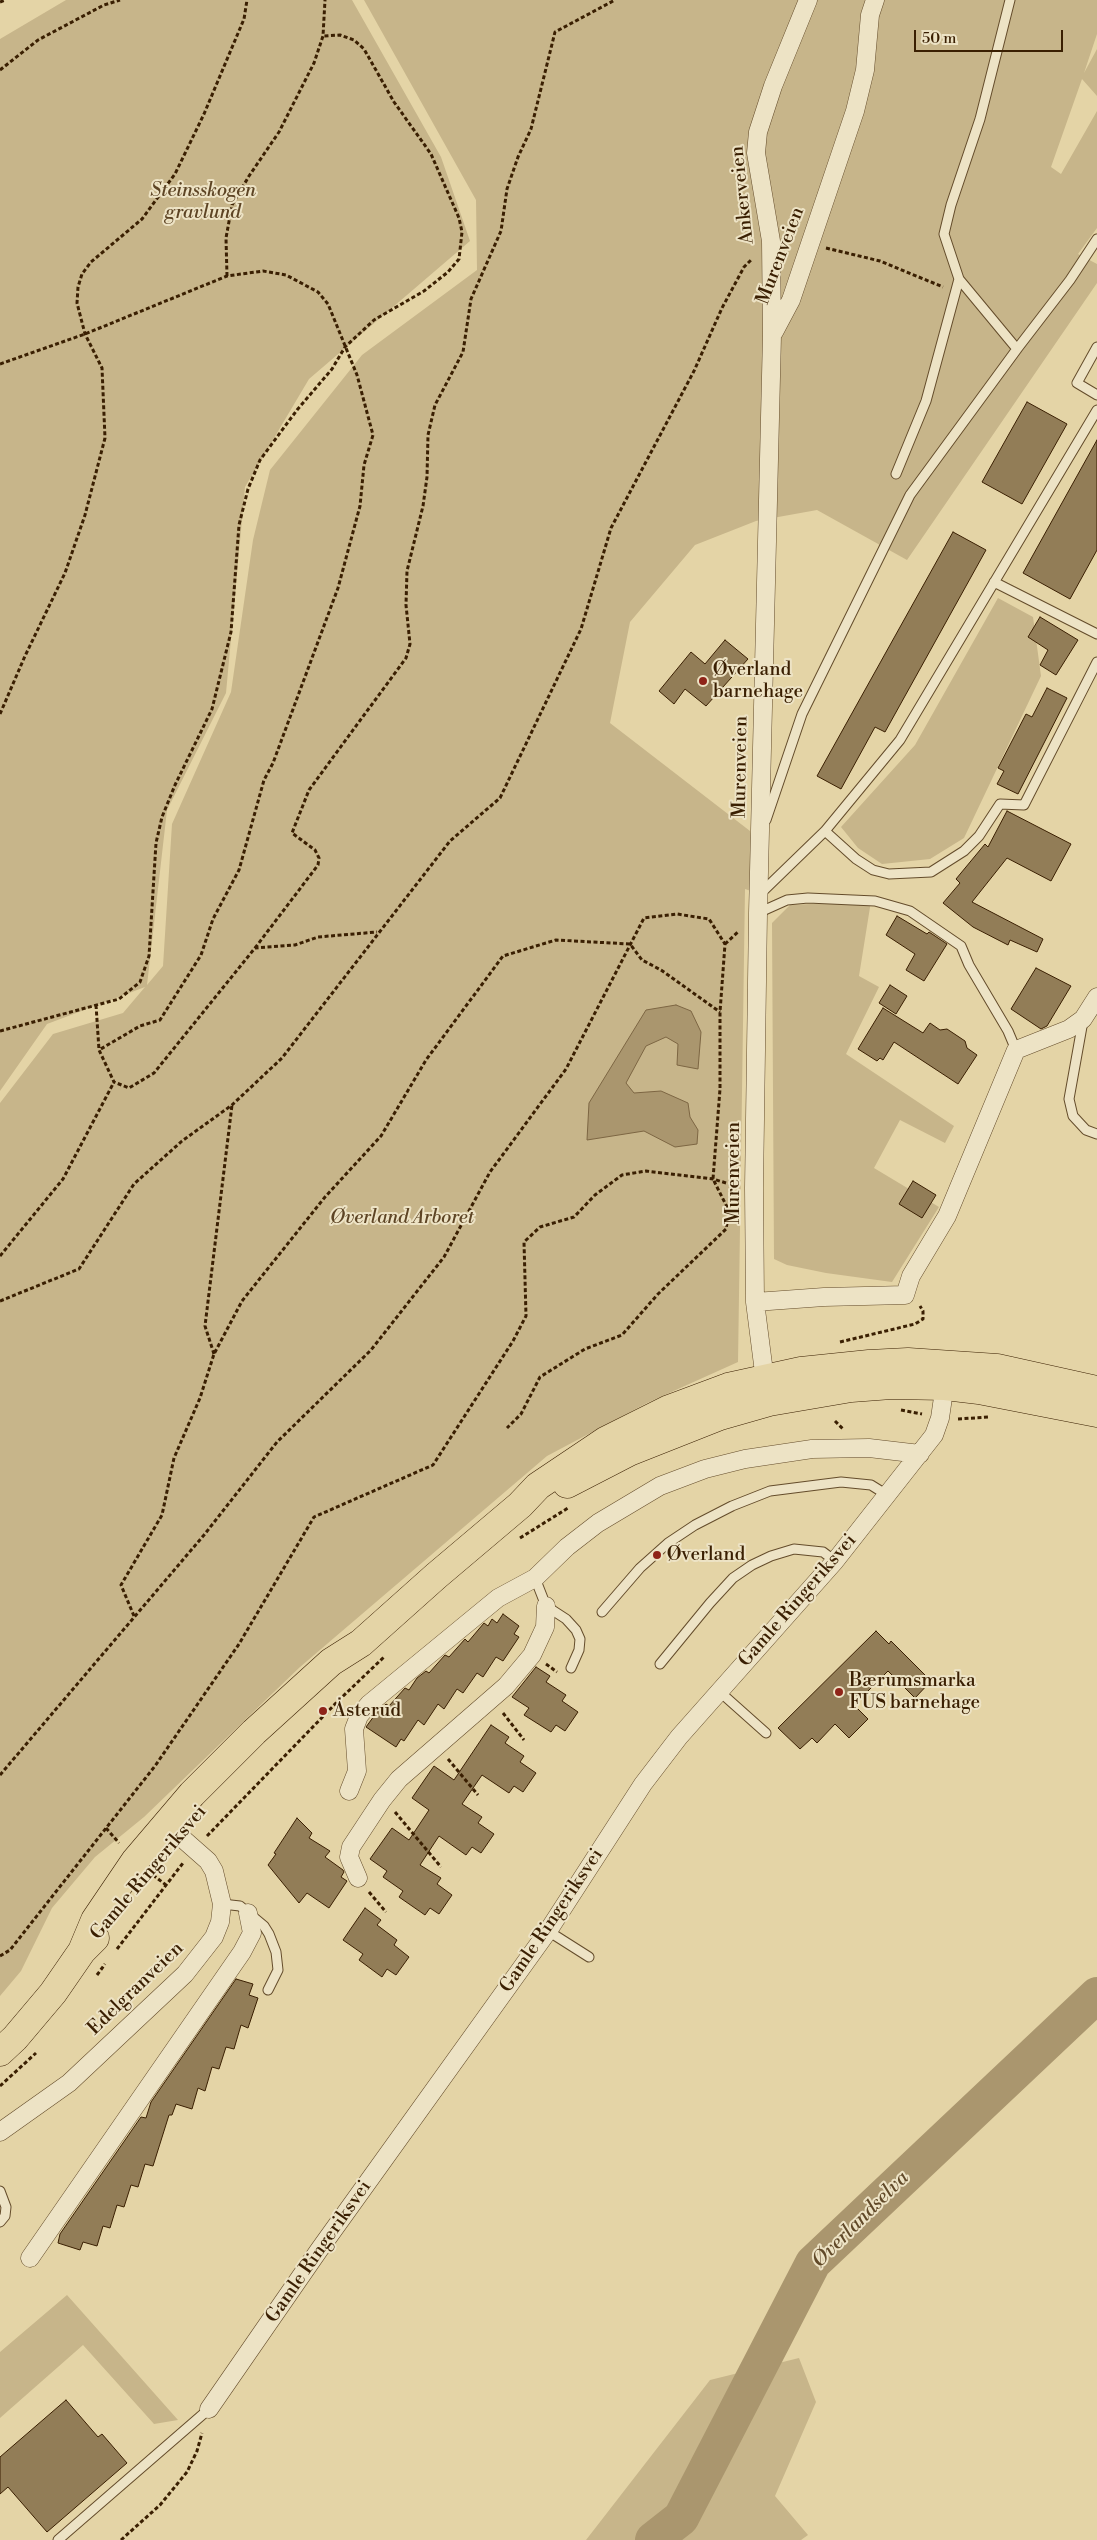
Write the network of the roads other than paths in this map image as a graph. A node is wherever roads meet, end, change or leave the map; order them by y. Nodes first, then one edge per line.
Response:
1 (808, 0) edge
2 (875, 0) edge
3 (1010, 0) edge
4 (1097, 239) edge
5 (959, 279) junction
6 (772, 335) junction
7 (1097, 347) edge
8 (1016, 349) junction
9 (1097, 395) edge
10 (1097, 410) edge
11 (896, 474) dead end
12 (994, 582) junction
13 (1097, 634) edge
14 (1097, 662) edge
15 (825, 831) junction
16 (760, 837) junction
17 (760, 894) junction
18 (758, 914) junction
19 (1097, 997) edge
20 (1083, 1019) junction
21 (1016, 1050) junction
22 (1097, 1134) edge
23 (755, 1302) junction
24 (946, 1375) junction
25 (767, 1390) junction
26 (1097, 1390) edge
27 (1097, 1413) edge
28 (920, 1454) junction
29 (887, 1495) junction
30 (835, 1561) junction
31 (535, 1578) junction
32 (546, 1606) junction
33 (602, 1612) dead end
34 (660, 1664) dead end
35 (571, 1668) dead end
36 (720, 1692) junction
37 (766, 1733) dead end
38 (349, 1791) dead end
39 (173, 1830) junction
40 (358, 1878) road end
41 (222, 1904) junction
42 (248, 1913) junction
43 (548, 1931) junction
44 (589, 1957) dead end
45 (268, 1990) dead end
46 (0, 2052) edge
47 (0, 2132) edge
48 (0, 2192) edge
49 (0, 2222) edge
50 (30, 2258) dead end
51 (209, 2409) joint
52 (58, 2540) edge

1 - 6 street, Ankerveien
2 - 6 street, Murenveien
3 - 5 lane
4 - 8 lane
5 - 8 lane
5 - 11 lane
6 - 16 street, Murenveien
7 - 9 lane
8 - 16 lane
10 - 12 lane
12 - 13 lane
12 - 15 lane
14 - 15 lane
15 - 17 lane
16 - 17 street, Murenveien
17 - 18 street, Murenveien
18 - 21 lane
18 - 23 street, Murenveien
19 - 20 street
20 - 21 street
20 - 22 lane
21 - 23 street
23 - 25 street, Murenveien
24 - 25 main road, Gamle Ringeriksvei
24 - 26 main road, Gamle Ringeriksvei
24 - 27 main road, Gamle Ringeriksvei
24 - 28 street, Gamle Ringeriksvei
25 - 39 main road, Gamle Ringeriksvei
28 - 29 street, Gamle Ringeriksvei
28 - 31 street
29 - 30 street, Gamle Ringeriksvei
29 - 33 lane
30 - 34 lane
30 - 36 street, Gamle Ringeriksvei
31 - 32 lane
31 - 38 street
32 - 35 lane
32 - 40 street
36 - 37 lane
36 - 43 street, Gamle Ringeriksvei
39 - 41 street, Edelgranveien
39 - 46 main road, Gamle Ringeriksvei
41 - 42 lane
41 - 47 street, Edelgranveien
42 - 45 lane
42 - 50 street
43 - 44 lane
43 - 51 street, Gamle Ringeriksvei
48 - 49 lane
51 - 52 lane

